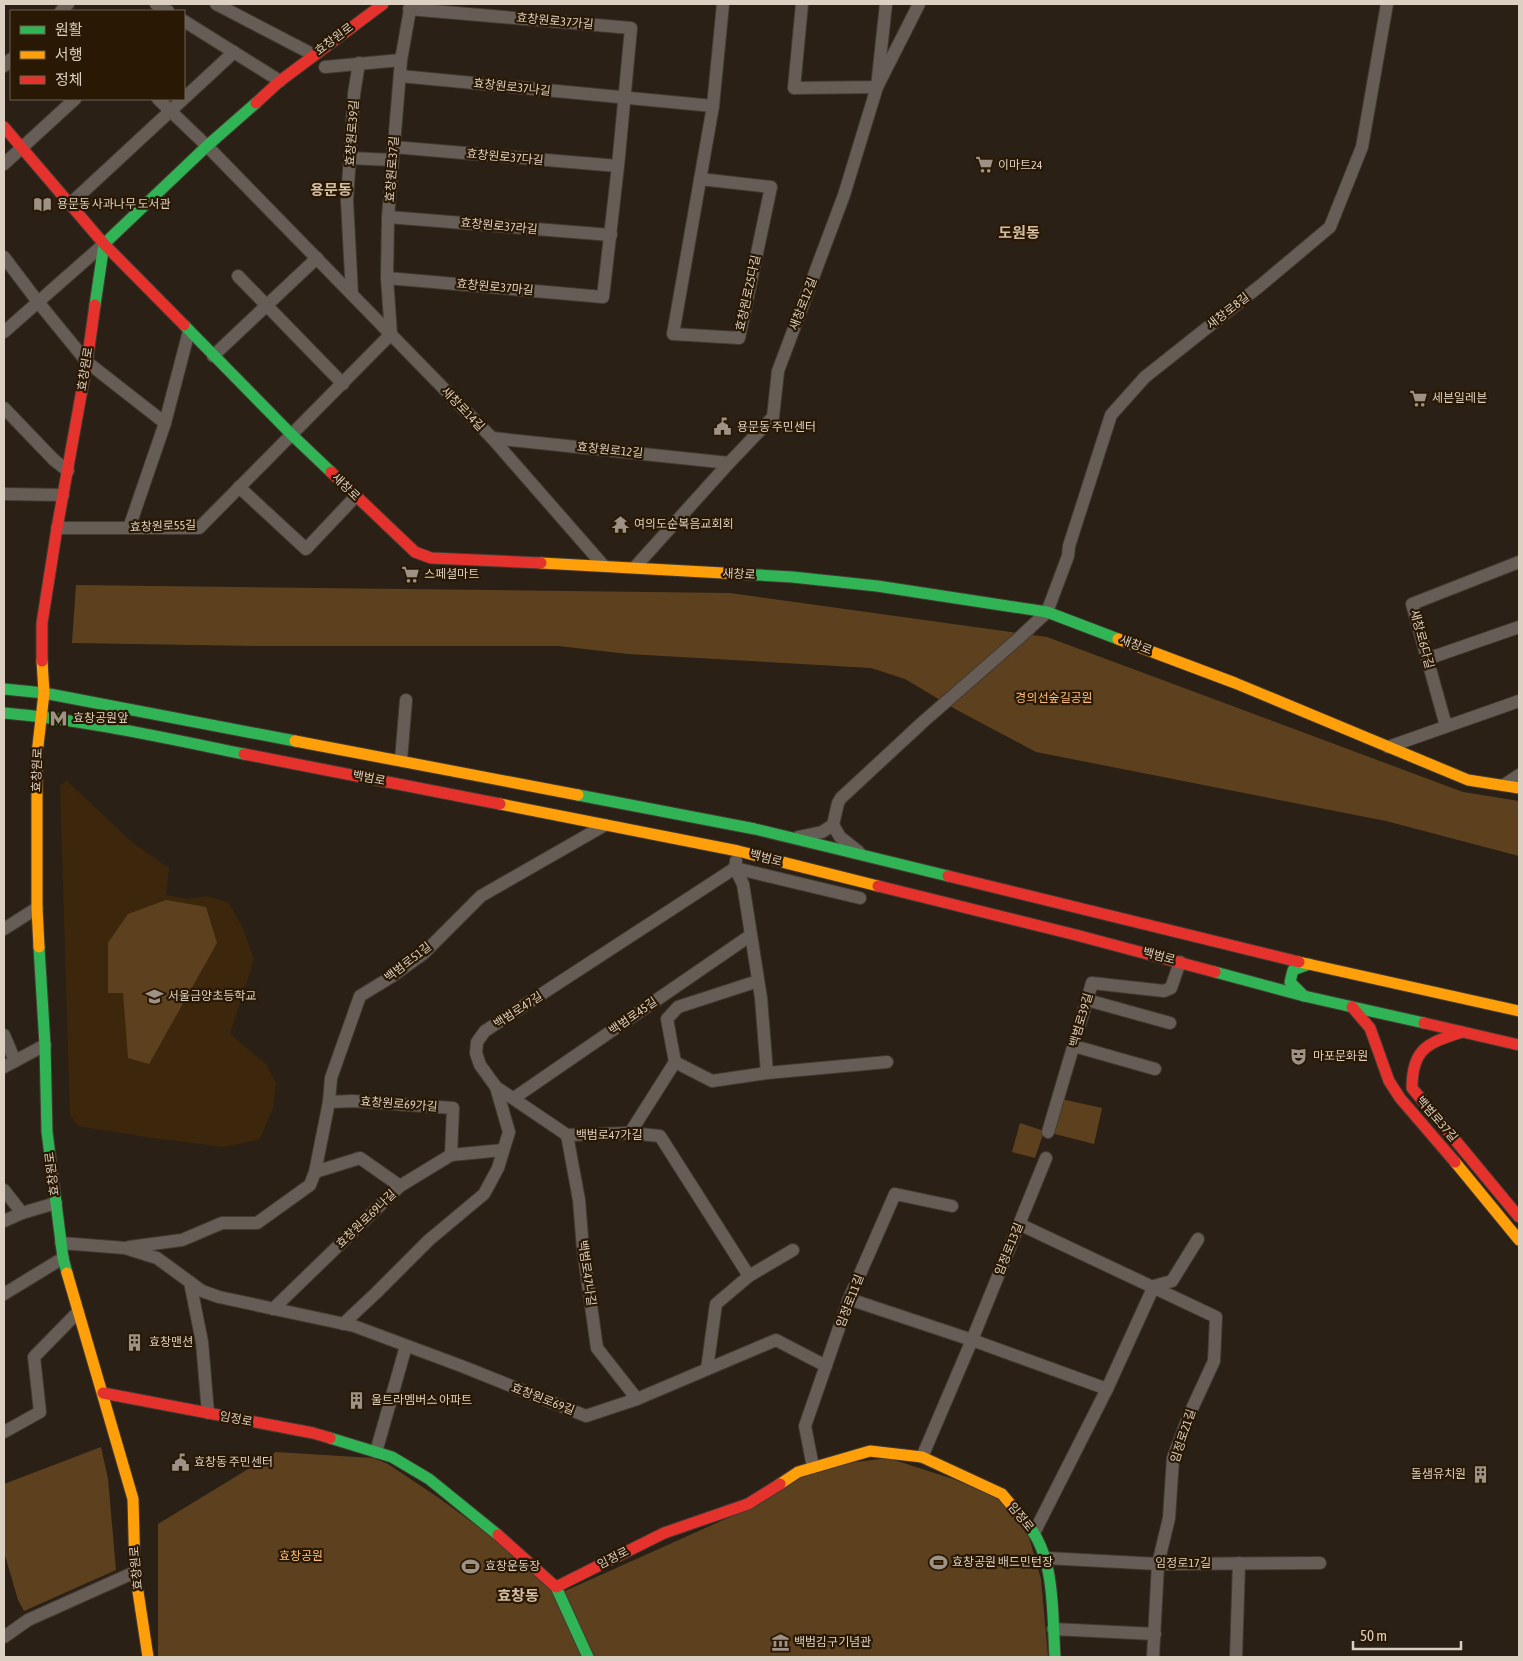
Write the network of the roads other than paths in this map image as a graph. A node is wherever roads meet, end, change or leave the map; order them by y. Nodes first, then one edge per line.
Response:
1 (216, 4) edge
2 (383, 4) edge
3 (723, 4) edge
4 (802, 4) edge
5 (886, 4) edge
6 (919, 4) edge
7 (1386, 4) edge
8 (410, 6) edge
9 (185, 22) edge
10 (234, 52) junction
11 (314, 54) junction
12 (401, 60) junction
13 (359, 63) junction
14 (325, 67) dead end
15 (400, 76) junction
16 (280, 80) junction
17 (877, 87) junction
18 (185, 98) edge
19 (624, 98) junction
20 (74, 100) edge
21 (159, 100) edge
22 (183, 100) edge
23 (713, 106) junction
24 (171, 111) junction
25 (4, 127) edge
26 (207, 146) junction
27 (22, 148) junction
28 (392, 154) junction
29 (350, 158) junction
30 (4, 164) edge
31 (618, 166) junction
32 (700, 179) junction
33 (70, 204) junction
34 (388, 217) junction
35 (611, 235) junction
36 (104, 244) junction
37 (4, 257) edge
38 (317, 258) junction
39 (238, 276) dead end
40 (387, 278) junction
41 (352, 294) junction
42 (38, 302) junction
43 (267, 306) junction
44 (189, 331) junction
45 (4, 332) edge
46 (391, 334) junction
47 (213, 356) junction
48 (87, 362) junction
49 (343, 384) junction
50 (4, 408) edge
51 (165, 423) junction
52 (291, 434) junction
53 (492, 438) junction
54 (729, 463) junction
55 (68, 471) junction
56 (239, 487) junction
57 (4, 494) edge
58 (64, 495) junction
59 (356, 496) junction
60 (57, 528) junction
61 (129, 528) junction
62 (1519, 562) edge
63 (604, 565) junction
64 (635, 567) junction
65 (1047, 612) junction
66 (1519, 627) edge
67 (1427, 659) junction
68 (4, 689) edge
69 (44, 692) junction
70 (406, 700) dead end
71 (1519, 701) edge
72 (4, 713) edge
73 (41, 716) junction
74 (160, 716) junction
75 (1446, 726) junction
76 (156, 737) junction
77 (1388, 747) junction
78 (401, 760) junction
79 (1519, 775) edge
80 (1504, 785) junction
81 (1519, 788) edge
82 (604, 825) junction
83 (833, 825) junction
84 (755, 829) junction
85 (791, 838) junction
86 (738, 851) junction
87 (863, 855) junction
88 (735, 868) junction
89 (860, 898) dead end
90 (37, 908) junction
91 (4, 929) edge
92 (751, 935) junction
93 (1180, 962) junction
94 (1309, 964) junction
95 (758, 981) junction
96 (1304, 996) junction
97 (1087, 1000) junction
98 (1352, 1006) junction
99 (1519, 1011) edge
100 (1170, 1023) dead end
101 (1463, 1032) junction
102 (4, 1035) edge
103 (45, 1044) junction
104 (1519, 1044) edge
105 (1074, 1046) junction
106 (15, 1061) junction
107 (675, 1062) junction
108 (887, 1062) dead end
109 (4, 1067) edge
110 (1155, 1069) dead end
111 (767, 1073) junction
112 (496, 1087) junction
113 (514, 1098) junction
114 (329, 1102) junction
115 (1048, 1132) dead end
116 (630, 1134) junction
117 (567, 1135) junction
118 (504, 1150) junction
119 (451, 1155) junction
120 (1046, 1158) dead end
121 (316, 1172) junction
122 (400, 1186) junction
123 (4, 1190) edge
124 (56, 1203) junction
125 (952, 1206) dead end
126 (22, 1212) junction
127 (1519, 1217) edge
128 (4, 1221) edge
129 (1019, 1224) junction
130 (1198, 1239) dead end
131 (1519, 1240) edge
132 (61, 1243) junction
133 (124, 1248) junction
134 (793, 1250) dead end
135 (63, 1258) junction
136 (749, 1276) junction
137 (190, 1282) junction
138 (1154, 1286) junction
139 (4, 1294) edge
140 (849, 1299) junction
141 (272, 1309) junction
142 (78, 1312) junction
143 (343, 1324) junction
144 (972, 1340) junction
145 (406, 1346) junction
146 (826, 1366) junction
147 (708, 1369) junction
148 (1107, 1389) junction
149 (103, 1393) junction
150 (637, 1399) junction
151 (208, 1413) junction
152 (4, 1432) edge
153 (376, 1452) junction
154 (922, 1457) junction
155 (813, 1467) junction
156 (1034, 1533) junction
157 (1046, 1558) junction
158 (1239, 1563) junction
159 (1158, 1564) junction
160 (1320, 1564) dead end
161 (135, 1572) junction
162 (556, 1588) junction
163 (1054, 1629) junction
164 (1154, 1634) junction
165 (4, 1637) edge
166 (148, 1657) edge
167 (588, 1657) edge
168 (1055, 1657) edge
169 (1153, 1657) edge
170 (1236, 1657) edge

1 - 11 street
2 - 11 main road, 효창원로
3 - 23 street, 효창원로25다길
4 - 17 street
5 - 17 street
6 - 17 street, 새창로12길
7 - 65 street, 새창로8길
8 - 12 street, 효창원로37길
8 - 19 street, 효창원로37가길
9 - 10 street
10 - 16 street
10 - 18 street
11 - 16 main road, 효창원로
12 - 13 street
12 - 15 street, 효창원로37길
13 - 14 street
13 - 29 street, 효창원로39길
15 - 19 street, 효창원로37나길
15 - 28 street, 효창원로37길
16 - 26 main road, 효창원로
17 - 54 street, 새창로12길
19 - 23 street, 효창원로37나길
19 - 31 street
20 - 27 street
21 - 24 street, 새창로14길
22 - 24 street
23 - 32 street, 효창원로25다길
24 - 26 street, 새창로14길
24 - 33 street
25 - 27 main road, 새창로
26 - 36 main road, 효창원로
26 - 38 street, 새창로14길
27 - 30 street
27 - 33 main road, 새창로
28 - 29 street, 효창원로37다길
28 - 31 street, 효창원로37다길
28 - 34 street, 효창원로37길
29 - 41 street, 효창원로39길
31 - 35 street
32 - 32 street, 효창원로25다길
33 - 36 main road, 새창로
34 - 35 street, 효창원로37라길
34 - 40 street, 효창원로37길
35 - 40 street, 효창원로37마길
36 - 42 street
36 - 44 main road, 새창로
36 - 48 main road, 효창원로
37 - 42 street
38 - 41 street, 새창로14길
38 - 43 street
39 - 43 street
40 - 46 street, 효창원로37길
41 - 46 street, 새창로14길
42 - 45 street
42 - 48 street
43 - 47 street
43 - 49 street
44 - 47 main road, 새창로
44 - 51 street
46 - 49 street, 효창원로55길
46 - 53 street, 새창로14길
47 - 52 main road, 새창로
48 - 51 street
48 - 55 main road, 효창원로
49 - 52 street, 효창원로55길
50 - 55 street
51 - 61 street
52 - 56 street, 효창원로55길
52 - 59 main road, 새창로
53 - 54 street, 효창원로12길
53 - 63 street, 새창로14길
54 - 64 street, 새창로12길
55 - 58 main road, 효창원로
56 - 59 street
56 - 61 street, 효창원로55길
57 - 58 street
58 - 60 main road, 효창원로
59 - 63 main road, 새창로
60 - 61 street, 효창원로55길
60 - 69 main road, 효창원로
62 - 67 street, 새창로6다길
63 - 64 main road, 새창로
64 - 65 main road, 새창로
65 - 77 main road, 새창로
65 - 83 street, bridge
66 - 67 street
67 - 75 street, 새창로6다길
68 - 69 main road, 백범로
69 - 73 main road, 효창원로
69 - 74 main road, 백범로
70 - 78 street
71 - 75 street
72 - 73 main road, 백범로
73 - 76 main road, 백범로
73 - 90 main road, 효창원로
74 - 76 main road
74 - 78 main road, 백범로
75 - 77 street
76 - 82 main road, 백범로
77 - 80 main road, 새창로
78 - 84 main road, 백범로
79 - 80 street
80 - 81 main road, 새창로
82 - 86 main road, 백범로
82 - 114 street, 백범로51길
83 - 85 street, 백범로
83 - 87 street, 백범로
84 - 85 main road, 백범로
84 - 86 main road
85 - 87 main road, 백범로
86 - 88 street
86 - 93 main road, 백범로
87 - 94 main road, 백범로
88 - 89 street
88 - 92 street
88 - 112 street, 백범로47길
90 - 91 street
90 - 103 main road, 효창원로
92 - 95 street
92 - 113 street, 백범로45길
93 - 96 main road, 백범로
93 - 97 street, 백범로39길
94 - 96 main road
94 - 99 main road, 백범로
95 - 107 street, 백범로45길
95 - 111 street
96 - 98 main road, 백범로
97 - 100 street
97 - 105 street, 백범로39길
98 - 101 main road, 백범로
98 - 131 main road, 백범로37길
101 - 104 main road, 백범로
101 - 127 main road, 백범로37길
102 - 106 street
103 - 106 street
103 - 124 main road, 효창원로
105 - 110 street
105 - 115 street, 백범로39길
106 - 109 street
107 - 111 street
107 - 116 street
108 - 111 street
112 - 113 street, 백범로47가길
112 - 118 street, 백범로47길
113 - 117 street, 백범로47가길
114 - 119 street, 효창원로69가길
114 - 121 street, 백범로51길
116 - 117 street, 백범로47가길
116 - 136 street, 백범로47가길
117 - 150 street, 백범로47나길
118 - 119 street, 효창원로69나길
118 - 143 street, 백범로47길
119 - 122 street, 효창원로69나길
120 - 129 street, 임정로13길
121 - 122 street
121 - 133 street
122 - 141 street, 효창원로69나길
123 - 126 street
124 - 126 street
124 - 132 main road, 효창원로
125 - 140 street, 임정로11길
126 - 128 street
129 - 138 street
129 - 144 street, 임정로13길
130 - 138 street
132 - 133 street, 효창원로69길
132 - 135 main road, 효창원로
133 - 137 street, 효창원로69길
134 - 136 street
135 - 139 street
135 - 142 main road, 효창원로
136 - 147 street
137 - 141 street, 효창원로69길
137 - 151 street
138 - 148 street
138 - 159 street, 임정로21길
140 - 144 street
140 - 146 street, 임정로11길
141 - 143 street, 효창원로69길
142 - 149 main road, 효창원로
142 - 152 street
143 - 145 street, 효창원로69길
144 - 148 street
144 - 154 street, 임정로13길
145 - 150 street, 효창원로69길
145 - 153 street
146 - 147 street, 효창원로69길
146 - 155 street, 임정로11길
147 - 150 street, 효창원로69길
148 - 156 street
149 - 151 main road, 임정로
149 - 161 main road, 효창원로
151 - 153 main road, 임정로
153 - 162 main road, 임정로
154 - 155 main road, 임정로
154 - 156 main road, 임정로
155 - 162 main road, 임정로
156 - 157 main road, 임정로
157 - 159 street, 임정로17길
157 - 163 main road, 임정로
158 - 159 street, 임정로17길
158 - 160 street, 임정로17길
158 - 170 street
159 - 164 street, 임정로21길
161 - 165 street
161 - 166 main road, 효창원로
162 - 167 main road
163 - 164 street
163 - 168 main road, 임정로
164 - 169 street, 임정로21길

